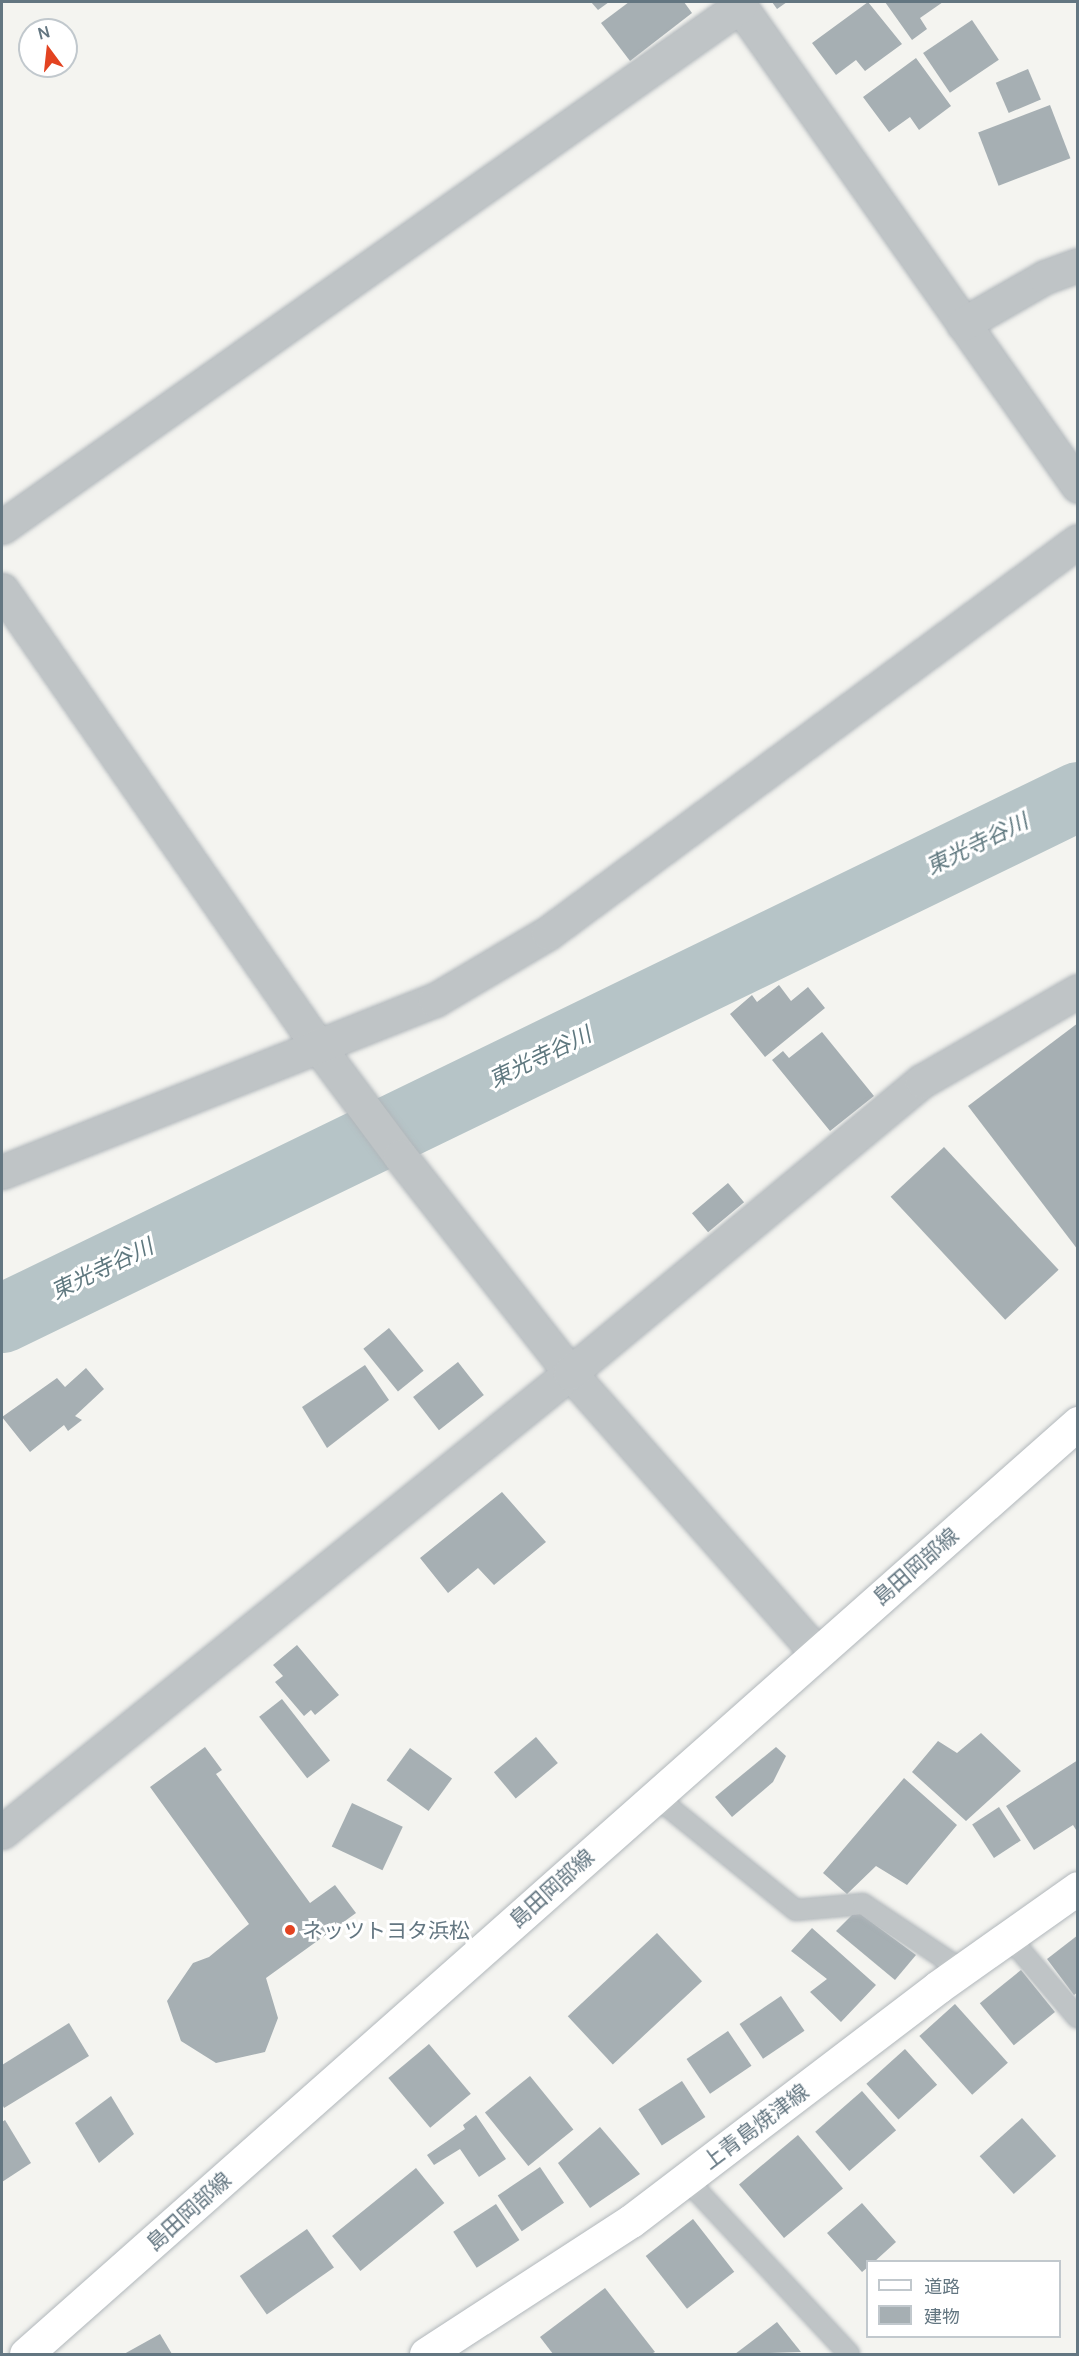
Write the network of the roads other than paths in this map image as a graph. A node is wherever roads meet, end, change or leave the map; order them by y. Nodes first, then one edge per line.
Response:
1 (738, 4) edge
2 (1077, 265) edge
3 (963, 324) junction
4 (1077, 486) edge
5 (2, 527) edge
6 (1077, 541) edge
7 (2, 590) edge
8 (1077, 991) edge
9 (318, 1046) junction
10 (2, 1172) edge
11 (570, 1373) junction
12 (1077, 1423) edge
13 (816, 1652) junction
14 (655, 1796) junction
15 (2, 1832) edge
16 (1077, 1888) edge
17 (1009, 1937) junction
18 (962, 1970) junction
19 (1077, 2018) edge
20 (686, 2179) junction
21 (26, 2355) edge
22 (426, 2355) edge
23 (849, 2355) edge

1 - 3 street
1 - 5 street
2 - 3 street
3 - 4 street
6 - 9 street
7 - 9 street
8 - 11 street
9 - 10 street
9 - 11 street
11 - 13 street
11 - 15 street
12 - 13 main road, 島田岡部線
13 - 14 main road, 島田岡部線
14 - 18 lane
14 - 21 main road, 島田岡部線
16 - 17 main road, 上青島焼津線
17 - 18 main road, 上青島焼津線
17 - 19 lane
18 - 20 main road, 上青島焼津線
20 - 22 main road, 上青島焼津線
20 - 23 lane

